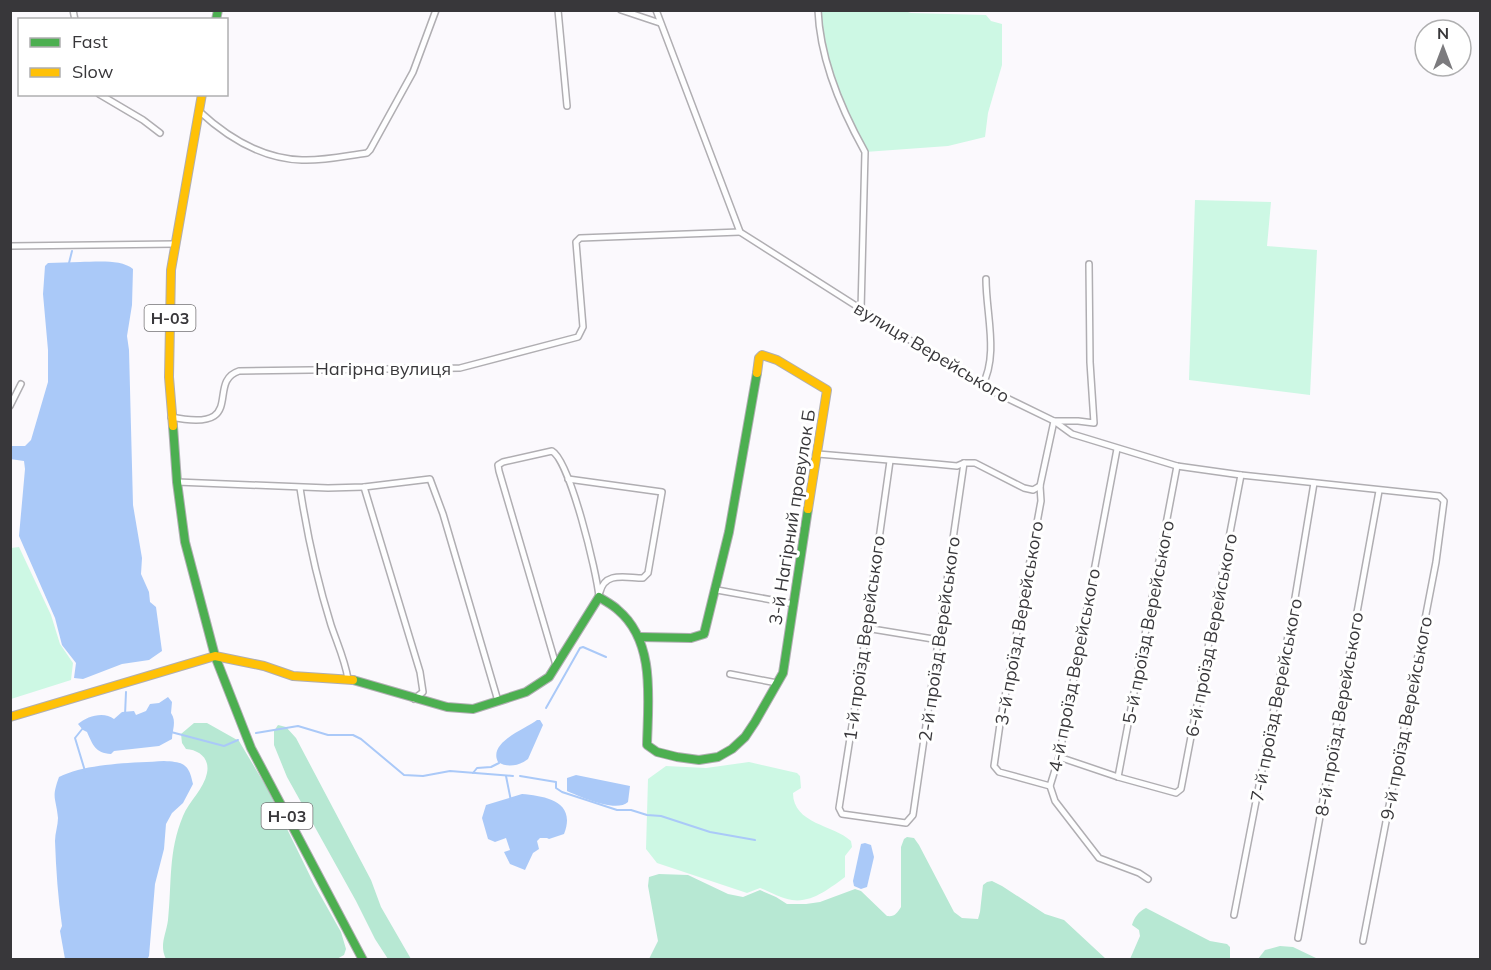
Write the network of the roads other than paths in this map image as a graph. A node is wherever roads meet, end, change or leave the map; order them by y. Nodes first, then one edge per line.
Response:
1 (436, 10) edge
2 (558, 10) edge
3 (621, 10) edge
4 (656, 10) edge
5 (818, 10) edge
6 (660, 23) junction
7 (102, 96) edge
8 (202, 96) edge
9 (567, 106) dead end
10 (200, 111) junction
11 (160, 133) dead end
12 (740, 232) junction
13 (175, 244) junction
14 (10, 246) edge
15 (1089, 264) dead end
16 (986, 279) dead end
17 (861, 310) junction
18 (21, 384) dead end
19 (982, 386) junction
20 (10, 406) edge
21 (171, 417) junction
22 (1054, 421) junction
23 (1117, 449) junction
24 (818, 454) junction
25 (890, 461) junction
26 (964, 463) junction
27 (1177, 466) junction
28 (1240, 475) junction
29 (568, 478) junction
30 (177, 482) junction
31 (1314, 483) junction
32 (1040, 486) junction
33 (364, 487) junction
34 (300, 488) junction
35 (1379, 491) junction
36 (1439, 496) joint
37 (597, 574) junction
38 (604, 582) junction
39 (717, 590) junction
40 (599, 597) junction
41 (794, 604) junction
42 (866, 627) junction
43 (640, 637) junction
44 (939, 640) junction
45 (215, 656) junction
46 (556, 665) junction
47 (730, 674) dead end
48 (348, 679) junction
49 (777, 683) junction
50 (414, 699) junction
51 (498, 701) junction
52 (10, 717) edge
53 (1059, 757) junction
54 (1118, 777) junction
55 (1050, 786) junction
56 (913, 816) joint
57 (1148, 879) dead end
58 (1234, 915) dead end
59 (1298, 938) dead end
60 (1363, 941) dead end
61 (363, 960) edge

1 - 10 street
2 - 9 street
3 - 6 street
4 - 6 street
5 - 17 street
6 - 12 street
7 - 11 street
8 - 10 street, Н-03
10 - 13 street, Н-03
12 - 17 street, вулиця Верейського
12 - 21 street, Нагірна вулиця
13 - 14 street
13 - 21 street, Н-03
15 - 22 street
16 - 19 street
17 - 19 street, вулиця Верейського
18 - 20 street
19 - 22 street, вулиця Верейського
21 - 30 street, Н-03
22 - 23 street, вулиця Верейського
22 - 32 street, 3-й проїзд Верейського
23 - 27 street, вулиця Верейського
23 - 53 street, 4-й проїзд Верейського
24 - 25 street
24 - 39 street, 3-й Нагірний провулок Б
24 - 41 street, 3-й Нагірний провулок Б
25 - 26 street
25 - 42 street, 1-й проїзд Верейського
26 - 32 street
26 - 44 street, 2-й проїзд Верейського
27 - 28 street, вулиця Верейського
27 - 54 street, 5-й проїзд Верейського
28 - 31 street, вулиця Верейського
28 - 54 street, 6-й проїзд Верейського
29 - 37 street
29 - 38 street
29 - 46 street
30 - 34 street
30 - 45 street, Н-03
31 - 35 street, вулиця Верейського
31 - 58 street, 7-й проїзд Верейського
32 - 55 street, 3-й проїзд Верейського
33 - 34 street
33 - 50 street
33 - 51 street
34 - 48 street
35 - 36 street, вулиця Верейського
35 - 59 street, 8-й проїзд Верейського
36 - 60 street, 9-й проїзд Верейського
37 - 38 street
37 - 40 street
38 - 40 street
39 - 41 street
39 - 43 street, 3-й Нагірний провулок Б
40 - 43 street
40 - 46 street
41 - 49 street, 3-й Нагірний провулок Б
42 - 44 street
42 - 56 street, 1-й проїзд Верейського
43 - 49 street, 3-й Нагірний провулок Б
44 - 56 street, 2-й проїзд Верейського
45 - 48 street
45 - 52 street
45 - 61 street, Н-03
46 - 51 street
47 - 49 street
48 - 50 street
50 - 51 street
53 - 54 street
53 - 55 street, 4-й проїзд Верейського
55 - 57 street, 4-й проїзд Верейського

